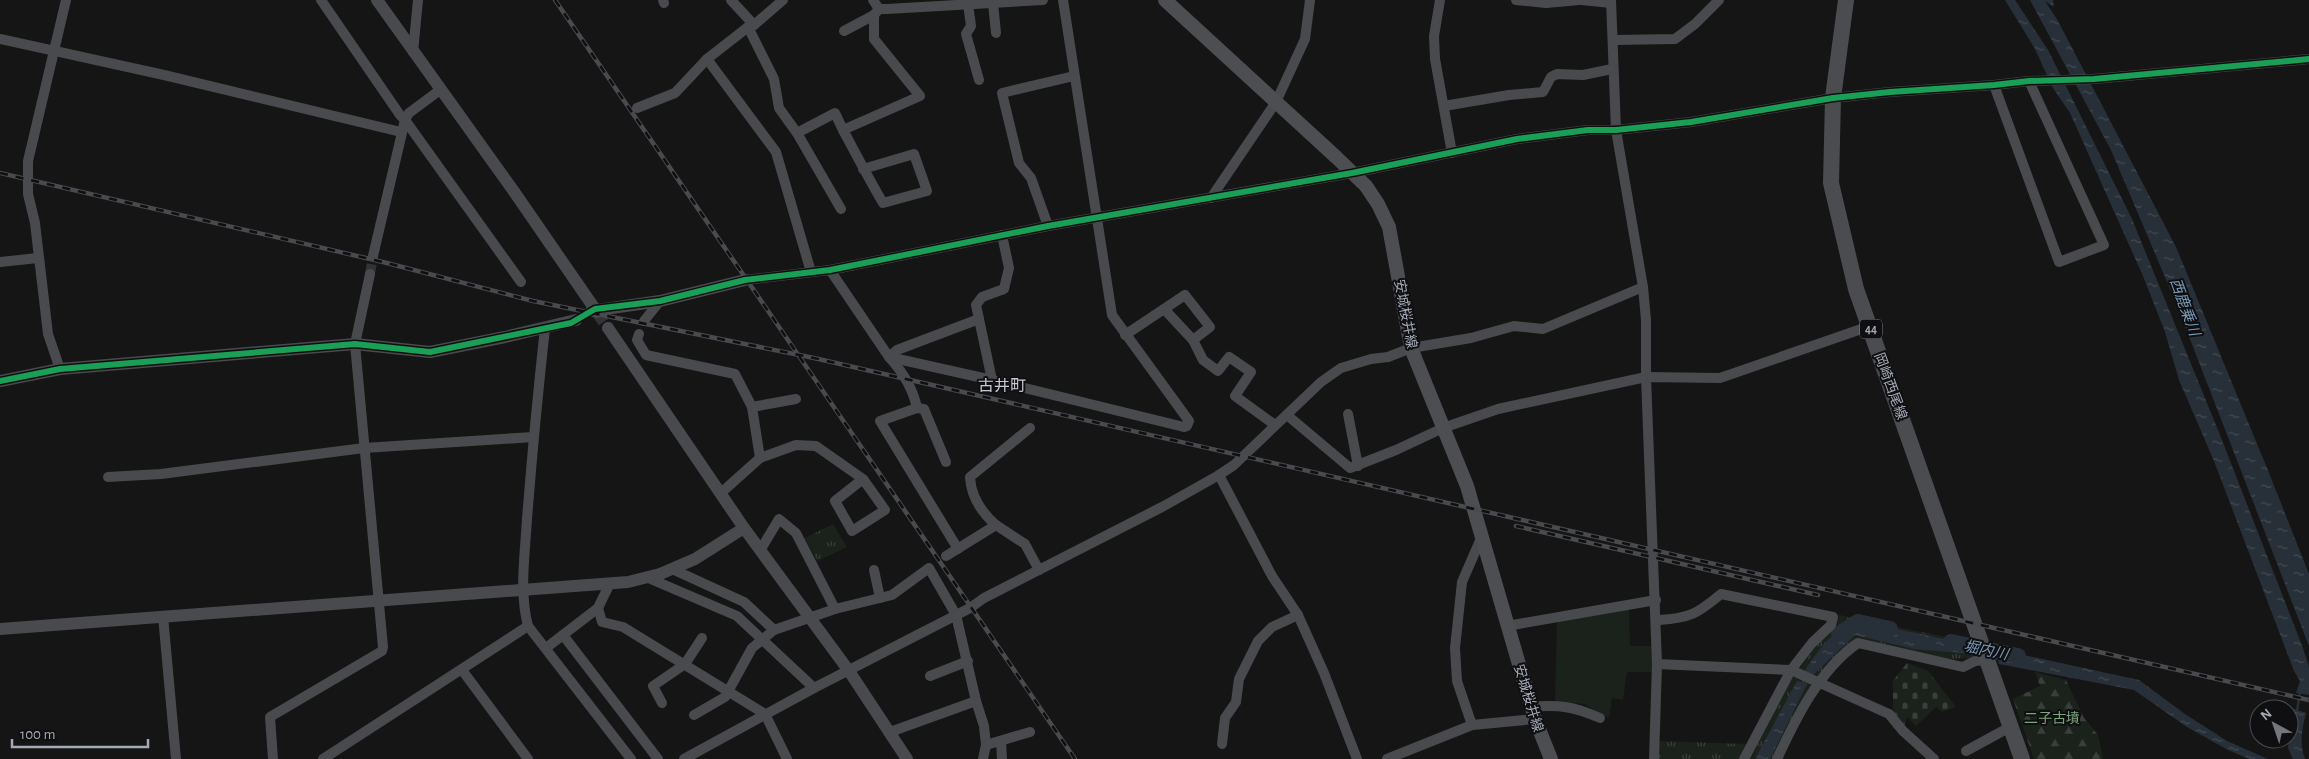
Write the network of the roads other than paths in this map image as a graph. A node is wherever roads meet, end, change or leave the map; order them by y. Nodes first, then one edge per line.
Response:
1 (66, 0) edge
2 (321, 0) edge
3 (377, 0) edge
4 (418, 0) edge
5 (731, 0) edge
6 (783, 0) edge
7 (873, 0) edge
8 (1043, 0) edge
9 (1062, 0) edge
10 (1165, 0) edge
11 (1310, 0) edge
12 (1440, 0) edge
13 (1516, 0) edge
14 (1580, 0) edge
15 (1719, 0) edge
16 (1846, 0) edge
17 (1611, 2) edge
18 (971, 3) edge
19 (993, 3) junction
20 (877, 12) junction
21 (751, 26) junction
22 (844, 31) dead end
23 (996, 33) dead end
24 (0, 39) edge
25 (1614, 40) junction
26 (55, 52) junction
27 (413, 52) junction
28 (2309, 58) edge
29 (707, 59) junction
30 (1612, 69) junction
31 (1074, 76) junction
32 (979, 80) dead end
33 (2029, 80) junction
34 (1994, 85) junction
35 (440, 90) junction
36 (1833, 98) junction
37 (1276, 102) junction
38 (1444, 106) junction
39 (637, 108) dead end
40 (405, 120) junction
41 (843, 130) junction
42 (1616, 130) junction
43 (401, 132) junction
44 (797, 133) junction
45 (1452, 153) junction
46 (863, 169) junction
47 (1352, 173) junction
48 (1211, 198) junction
49 (841, 209) dead end
50 (1098, 218) junction
51 (1048, 226) junction
52 (1002, 235) junction
53 (373, 256) tunnel mouth
54 (38, 258) junction
55 (0, 262) edge
56 (830, 270) junction
57 (812, 272) junction
58 (370, 274) tunnel mouth
59 (745, 280) joint
60 (521, 282) dead end
61 (1643, 287) junction
62 (660, 301) junction
63 (1165, 310) junction
64 (576, 320) dead end
65 (979, 320) junction
66 (644, 321) dead end
67 (1870, 326) junction
68 (546, 328) junction
69 (608, 328) tunnel mouth
70 (639, 334) dead end
71 (1125, 335) junction
72 (1193, 340) junction
73 (355, 344) junction
74 (1411, 348) junction
75 (889, 357) junction
76 (60, 369) junction
77 (1646, 377) junction
78 (992, 380) junction
79 (0, 381) edge
80 (796, 400) dead end
81 (752, 407) junction
82 (917, 408) junction
83 (1348, 414) dead end
84 (1287, 415) junction
85 (1275, 425) junction
86 (1030, 428) dead end
87 (1443, 428) junction
88 (533, 437) junction
89 (364, 448) junction
90 (760, 458) junction
91 (946, 462) dead end
92 (1358, 466) junction
93 (1219, 475) junction
94 (108, 477) dead end
95 (863, 479) junction
96 (722, 492) junction
97 (996, 525) junction
98 (744, 528) junction
99 (1482, 536) junction
100 (761, 549) junction
101 (958, 549) junction
102 (946, 556) dead end
103 (672, 569) junction
104 (874, 570) dead end
105 (1039, 570) junction
106 (646, 577) junction
107 (610, 583) junction
108 (522, 589) junction
109 (880, 598) junction
110 (379, 600) junction
111 (1656, 600) junction
112 (598, 608) junction
113 (835, 609) junction
114 (956, 615) junction
115 (1298, 615) junction
116 (163, 616) junction
117 (809, 617) junction
118 (1659, 620) dead end
119 (528, 626) junction
120 (1507, 626) junction
121 (0, 629) edge
122 (774, 630) junction
123 (563, 635) junction
124 (702, 638) dead end
125 (761, 640) junction
126 (546, 648) junction
127 (1984, 652) junction
128 (968, 661) junction
129 (685, 664) junction
130 (1657, 664) junction
131 (462, 670) junction
132 (1791, 670) junction
133 (849, 671) junction
134 (930, 676) dead end
135 (1818, 682) junction
136 (814, 688) junction
137 (730, 691) junction
138 (976, 701) junction
139 (662, 702) dead end
140 (1533, 713) junction
141 (765, 714) junction
142 (694, 715) dead end
143 (1600, 718) dead end
144 (1472, 725) junction
145 (2010, 727) junction
146 (890, 732) junction
147 (1030, 732) dead end
148 (1001, 741) junction
149 (1222, 744) dead end
150 (986, 745) junction
151 (1966, 751) dead end
152 (1781, 758) edge
153 (176, 759) edge
154 (273, 759) edge
155 (323, 759) edge
156 (528, 759) edge
157 (631, 759) edge
158 (658, 759) edge
159 (684, 759) edge
160 (787, 759) edge
161 (906, 759) edge
162 (983, 759) edge
163 (1002, 759) edge
164 (1358, 759) edge
165 (1387, 759) edge
166 (1551, 759) edge
167 (1654, 759) edge
168 (1744, 759) edge
169 (1934, 759) edge
170 (2022, 759) edge

1 - 26 street
2 - 40 street
3 - 27 street
4 - 27 street
5 - 21 street
6 - 21 street
7 - 20 street
8 - 19 street
9 - 31 street
10 - 37 main road, 安城桜井線
11 - 37 street
12 - 38 street
13 - 14 street
14 - 17 street
15 - 25 street
16 - 36 main road, 岡崎西尾線 / 44
17 - 25 street
18 - 19 street
18 - 20 street
18 - 32 street
19 - 23 street
20 - 22 street
20 - 41 street
21 - 29 street
21 - 44 street
24 - 26 street
25 - 30 street
26 - 43 street
26 - 54 street
27 - 35 street
28 - 33 street
29 - 39 street
29 - 57 street
30 - 38 street
30 - 42 street
31 - 50 street
31 - 51 street
33 - 34 street
33 - 34 street
34 - 36 street
35 - 40 street
35 - 62 street
36 - 42 street
36 - 67 main road, 岡崎西尾線 / 44
37 - 47 main road, 安城桜井線
37 - 48 street
38 - 45 street
40 - 43 street
40 - 60 street
41 - 44 street
41 - 46 street
42 - 45 street
42 - 61 street
43 - 53 street
44 - 49 street
45 - 47 street
46 - 46 street
47 - 48 street
47 - 74 main road, 安城桜井線
48 - 50 street
50 - 51 street
50 - 71 street
51 - 52 street
52 - 56 street
52 - 65 street
54 - 55 street
54 - 76 street
56 - 57 street
56 - 75 street
57 - 59 street
58 - 73 street
59 - 62 street
61 - 74 street
61 - 77 street
62 - 66 street
63 - 71 street
63 - 72 street
63 - 72 street
64 - 68 street
65 - 75 street
65 - 78 street
67 - 77 street
67 - 127 main road, 岡崎西尾線 / 44
68 - 73 street
68 - 88 street
69 - 96 street
70 - 81 street
71 - 78 street
72 - 85 street
73 - 76 street
73 - 89 street
74 - 84 street
74 - 87 main road, 安城桜井線
75 - 78 street
75 - 82 street
76 - 79 street
77 - 87 street
77 - 111 street
80 - 81 street
81 - 90 street
82 - 91 street
82 - 101 street
83 - 92 street
84 - 85 street
84 - 92 street
85 - 93 street
86 - 97 street
87 - 92 street
87 - 99 main road, 安城桜井線
88 - 89 street
88 - 108 street
89 - 94 street
89 - 110 street
90 - 95 street
90 - 96 street
93 - 105 street
93 - 115 street
95 - 95 street
96 - 98 street
97 - 101 street
97 - 105 street
98 - 100 street
98 - 103 street
99 - 120 main road, 安城桜井線
99 - 144 street
100 - 113 street
100 - 117 street
101 - 102 street
103 - 106 street
103 - 122 street
104 - 109 street
105 - 114 street
106 - 107 street
106 - 125 street
107 - 108 street
107 - 112 street
108 - 110 street
108 - 119 street
109 - 113 street
109 - 114 street
110 - 116 street
110 - 154 street
111 - 120 street
111 - 130 street
112 - 123 street
112 - 129 street
113 - 117 street
114 - 128 street
114 - 133 street
115 - 149 street
115 - 164 street
116 - 121 street
116 - 153 street
117 - 122 street
117 - 133 street
118 - 132 street
119 - 126 street
119 - 131 street
120 - 140 main road, 安城桜井線
122 - 125 street
123 - 126 street
123 - 158 street
124 - 129 street
125 - 136 street
125 - 137 street
126 - 157 street
127 - 135 street
127 - 145 main road, 岡崎西尾線 / 44
128 - 134 street
128 - 138 street
129 - 137 street
129 - 139 street
130 - 132 street
130 - 167 street
131 - 155 street
131 - 156 street
132 - 135 street
132 - 168 street
133 - 136 street
133 - 146 street
135 - 152 street
135 - 169 street
136 - 141 street
137 - 141 street
137 - 142 street
138 - 146 street
138 - 150 street
140 - 143 street
140 - 144 street
140 - 166 main road, 安城桜井線
141 - 159 street
141 - 160 street
144 - 165 street
145 - 151 street
145 - 170 main road, 岡崎西尾線 / 44
146 - 161 street
147 - 148 street
148 - 150 street
148 - 163 street
150 - 162 street

